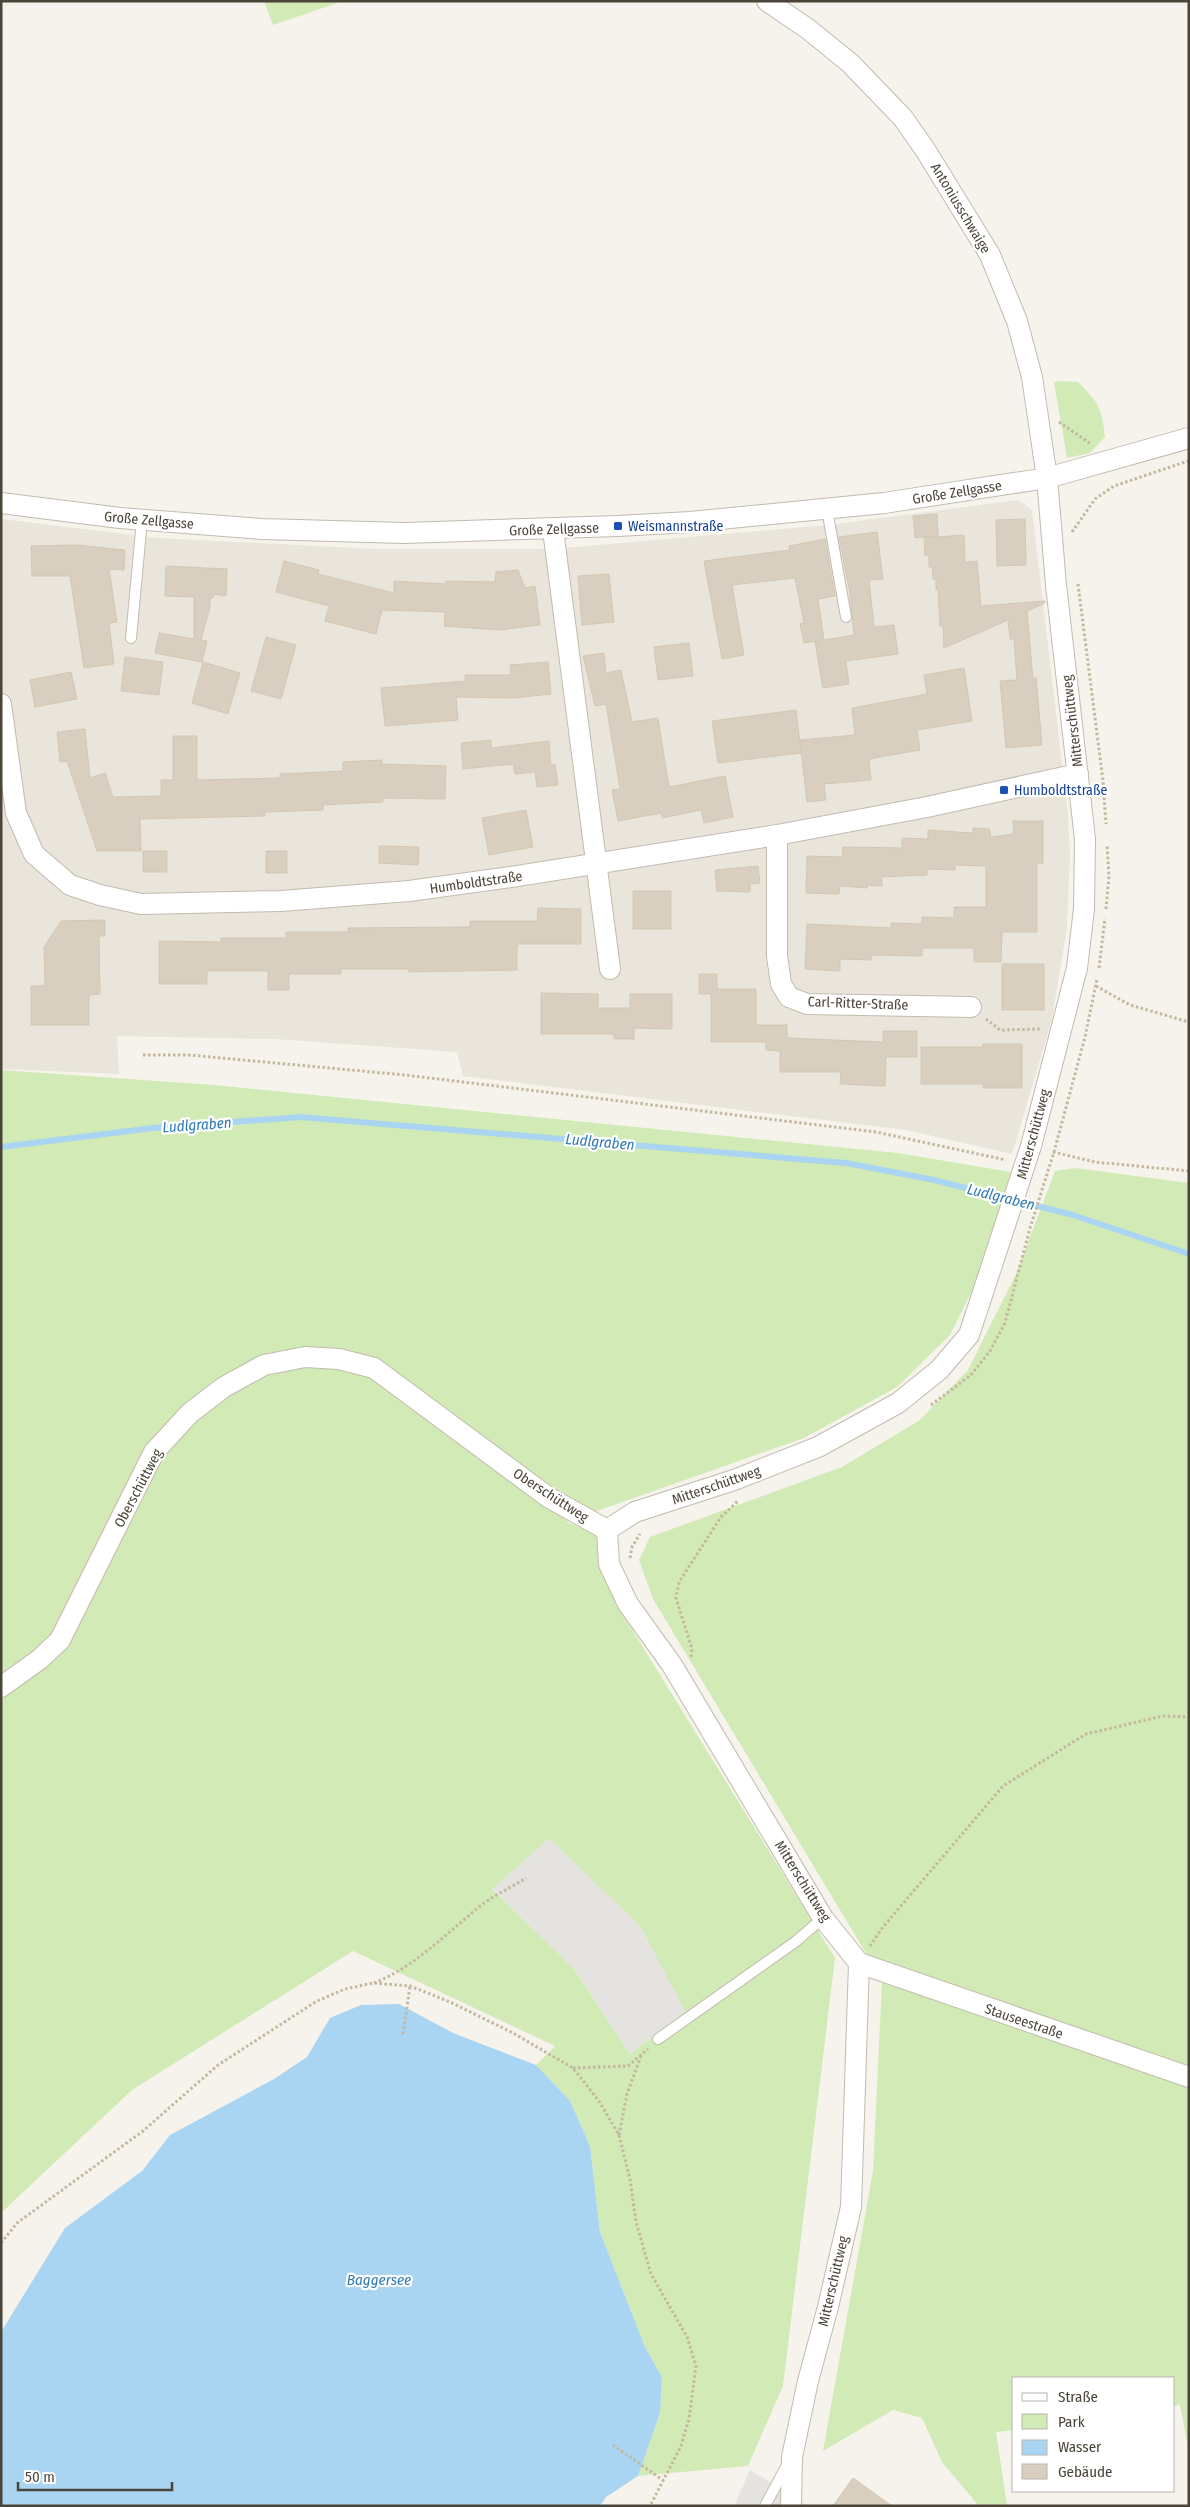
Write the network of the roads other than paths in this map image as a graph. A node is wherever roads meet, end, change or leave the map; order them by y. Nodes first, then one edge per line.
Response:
1 (767, 1) edge
2 (1189, 438) edge
3 (1047, 478) junction
4 (1, 503) edge
5 (827, 508) junction
6 (142, 520) junction
7 (553, 530) junction
8 (846, 617) dead end
9 (132, 638) dead end
10 (1, 706) edge
11 (1078, 774) junction
12 (777, 835) junction
13 (598, 864) junction
14 (610, 969) dead end
15 (972, 1007) road end
16 (607, 1530) junction
17 (1, 1687) edge
18 (823, 1918) junction
19 (859, 1963) junction
20 (658, 2039) road end
21 (1189, 2077) edge
22 (792, 2457) junction
23 (765, 2506) edge
24 (792, 2506) edge

1 - 3 street, Antoniusschwaige
2 - 3 street, Große Zellgasse
3 - 5 street, Große Zellgasse
3 - 11 street, Mitterschüttweg
4 - 6 street, Große Zellgasse
5 - 7 street, Große Zellgasse
5 - 8 lane
6 - 7 street, Große Zellgasse
6 - 9 lane
7 - 13 street
10 - 13 street, Humboldtstraße
11 - 12 street, Humboldtstraße
11 - 16 street, Mitterschüttweg
12 - 13 street, Humboldtstraße
12 - 15 street, Carl-Ritter-Straße
13 - 14 street
16 - 17 street, Oberschüttweg
16 - 18 street, Mitterschüttweg
18 - 19 street, Mitterschüttweg
18 - 20 lane
19 - 21 street, Stauseestraße
19 - 22 street, Mitterschüttweg
22 - 23 lane
22 - 24 street, Mitterschüttweg

